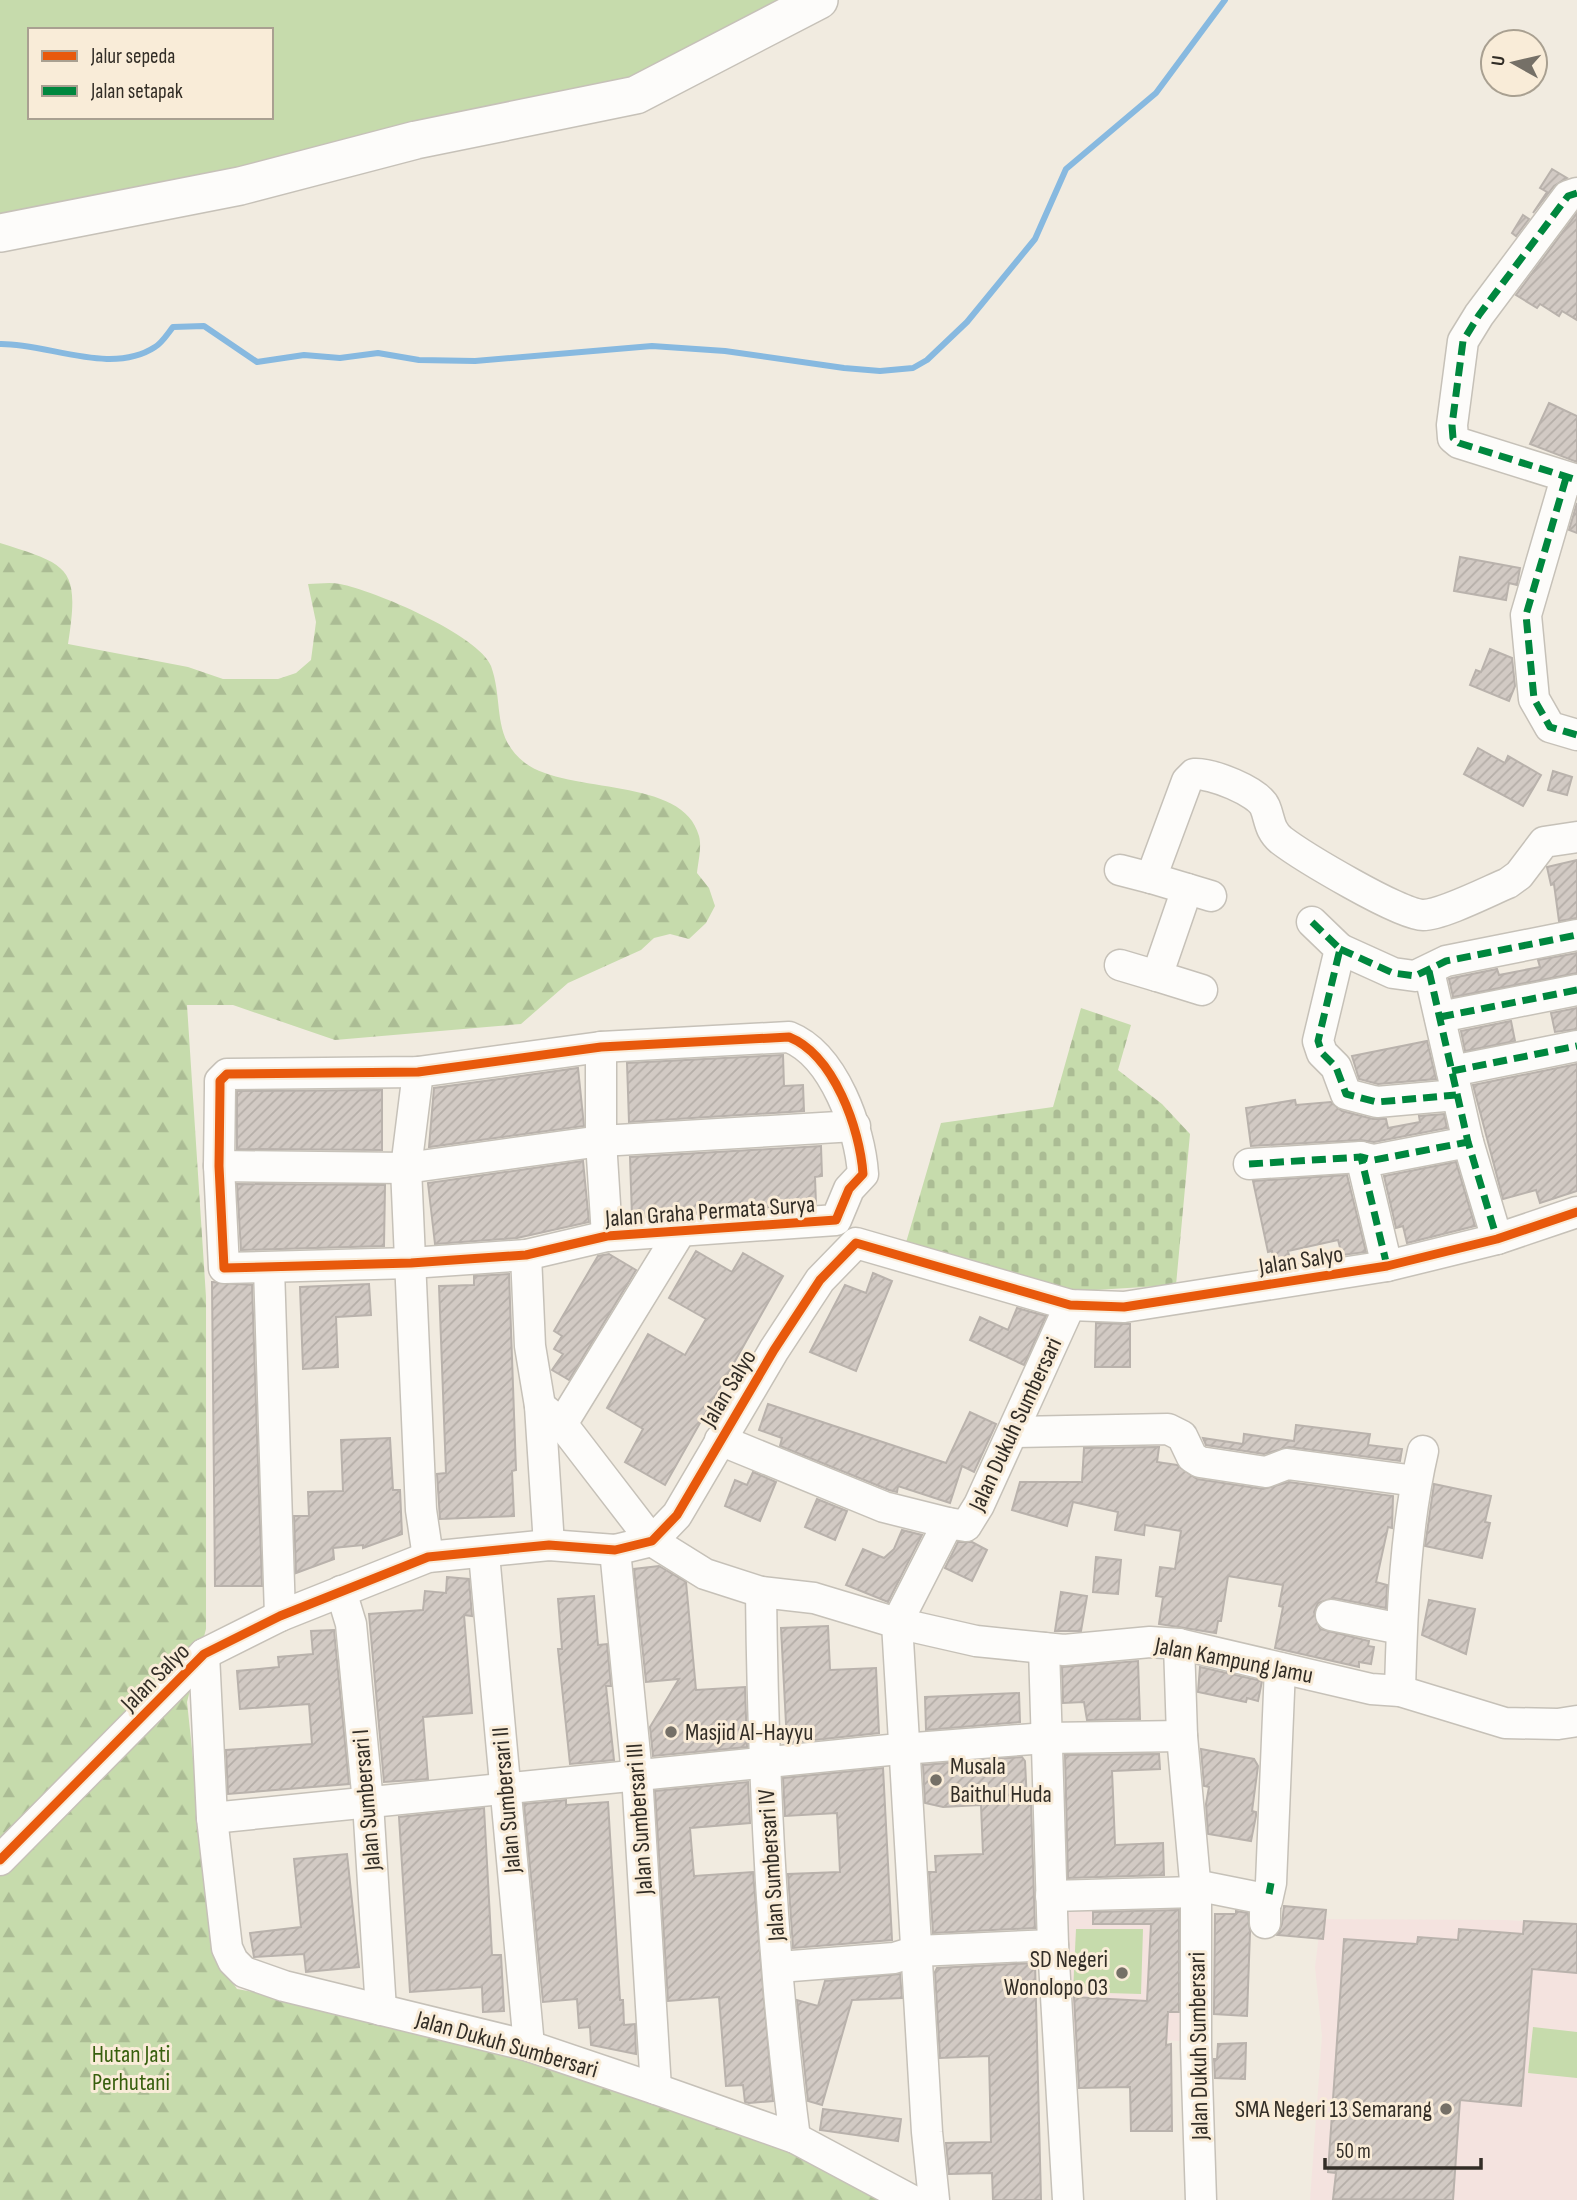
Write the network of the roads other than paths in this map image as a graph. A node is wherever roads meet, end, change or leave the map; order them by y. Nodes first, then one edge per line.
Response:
1 (819, 0) edge
2 (1577, 193) edge
3 (0, 233) edge
4 (1572, 479) edge
5 (1577, 735) edge
6 (1577, 836) edge
7 (1120, 870) dead end
8 (1151, 878) junction
9 (1312, 922) dead end
10 (1577, 935) edge
11 (1340, 949) junction
12 (1120, 965) dead end
13 (1429, 971) junction
14 (1157, 976) junction
15 (1202, 990) dead end
16 (1577, 990) edge
17 (1440, 1017) junction
18 (1577, 1046) edge
19 (601, 1047) junction
20 (418, 1072) junction
21 (1454, 1083) junction
22 (855, 1126) junction
23 (601, 1141) junction
24 (1468, 1142) junction
25 (1361, 1157) junction
26 (1250, 1164) dead end
27 (219, 1166) junction
28 (406, 1168) junction
29 (1577, 1212) edge
30 (836, 1220) junction
31 (680, 1232) junction
32 (607, 1236) junction
33 (1497, 1239) junction
34 (856, 1243) junction
35 (526, 1255) junction
36 (411, 1263) junction
37 (1387, 1266) junction
38 (268, 1268) junction
39 (1070, 1305) junction
40 (551, 1415) junction
41 (1013, 1432) junction
42 (720, 1440) junction
43 (1423, 1451) dead end
44 (1416, 1481) junction
45 (948, 1523) junction
46 (652, 1541) junction
47 (549, 1545) junction
48 (425, 1546) junction
49 (615, 1550) junction
50 (484, 1554) junction
51 (341, 1591) junction
52 (761, 1592) junction
53 (1331, 1615) dead end
54 (280, 1616) junction
55 (897, 1623) junction
56 (1402, 1629) junction
57 (1179, 1644) junction
58 (1044, 1648) junction
59 (204, 1654) junction
60 (1280, 1668) junction
61 (1400, 1691) junction
62 (1577, 1721) edge
63 (1182, 1736) junction
64 (1046, 1738) junction
65 (906, 1749) junction
66 (763, 1764) junction
67 (637, 1775) junction
68 (504, 1787) junction
69 (368, 1803) junction
70 (212, 1818) junction
71 (0, 1860) edge
72 (1195, 1889) junction
73 (1051, 1896) junction
74 (1053, 1945) junction
75 (917, 1951) junction
76 (779, 1967) junction
77 (381, 2010) junction
78 (529, 2046) junction
79 (656, 2089) junction
80 (795, 2138) junction
81 (911, 2200) edge
82 (934, 2200) edge
83 (1068, 2200) edge
84 (1201, 2200) edge

1 - 3 main road
2 - 4 street
4 - 5 street
6 - 8 street
7 - 8 street
8 - 14 street
9 - 11 street
10 - 13 street
11 - 13 street
11 - 21 street
12 - 14 street
13 - 17 street
14 - 15 street
16 - 17 street
17 - 21 street
18 - 21 street
19 - 20 street, Jalan Graha Permata Surya
19 - 22 street, Jalan Graha Permata Surya
19 - 23 street, Jalan Graha Permata Surya
20 - 27 street, Jalan Graha Permata Surya
20 - 28 street
21 - 24 street
22 - 23 street
22 - 30 street, Jalan Graha Permata Surya
23 - 28 street
23 - 32 street, Jalan Graha Permata Surya
24 - 25 street
24 - 33 street
25 - 26 street
25 - 37 street
27 - 28 street
27 - 38 street, Jalan Graha Permata Surya
28 - 36 street
29 - 33 street, Jalan Salyo
30 - 31 street, Jalan Graha Permata Surya
30 - 34 street
31 - 32 street, Jalan Graha Permata Surya
31 - 40 street, Jalan Graha Permata Surya
32 - 35 street, Jalan Graha Permata Surya
33 - 37 street, Jalan Salyo
34 - 39 street, Jalan Salyo
34 - 42 street, Jalan Salyo
35 - 36 street, Jalan Graha Permata Surya
35 - 40 street
36 - 38 street, Jalan Graha Permata Surya
36 - 48 street
37 - 39 street, Jalan Salyo
38 - 54 street
39 - 41 street, Jalan Dukuh Sumbersari
40 - 46 street
40 - 47 street
41 - 44 street
41 - 45 street, Jalan Dukuh Sumbersari
42 - 45 street, Jalan Dukuh Sumbersari
42 - 46 street, Jalan Salyo
43 - 44 street
44 - 56 street
45 - 55 street, Jalan Dukuh Sumbersari
46 - 49 street, Jalan Salyo
46 - 52 street, Jalan Kampung Jamu
47 - 49 street, Jalan Salyo
47 - 50 street, Jalan Salyo
48 - 50 street, Jalan Salyo
48 - 51 street, Jalan Salyo
49 - 67 street, Jalan Sumbersari III
50 - 68 street, Jalan Sumbersari II
51 - 54 street, Jalan Salyo
51 - 69 street, Jalan Sumbersari I
52 - 55 street, Jalan Kampung Jamu
52 - 66 street, Jalan Sumbersari IV
53 - 56 street
54 - 59 street, Jalan Salyo
55 - 58 street, Jalan Kampung Jamu
55 - 65 street
56 - 61 street
57 - 58 street, Jalan Kampung Jamu
57 - 60 street, Jalan Kampung Jamu
57 - 63 street, Jalan Dukuh Sumbersari
58 - 64 street
59 - 70 street, Jalan Dukuh Sumbersari
59 - 71 street, Jalan Salyo
60 - 61 street, Jalan Kampung Jamu
60 - 72 street
61 - 62 street, Jalan Kampung Jamu
63 - 64 street
63 - 72 street, Jalan Dukuh Sumbersari
64 - 65 street
64 - 73 street
65 - 66 street
65 - 75 street
66 - 67 street
66 - 76 street, Jalan Sumbersari IV
67 - 68 street
67 - 79 street, Jalan Sumbersari III
68 - 69 street
68 - 78 street, Jalan Sumbersari II
69 - 70 street
69 - 77 street, Jalan Sumbersari I
70 - 77 street, Jalan Dukuh Sumbersari
72 - 73 street
72 - 84 street, Jalan Dukuh Sumbersari
73 - 74 street
74 - 75 street
74 - 83 street
75 - 76 street
75 - 82 street
76 - 80 street, Jalan Sumbersari IV
77 - 78 street, Jalan Dukuh Sumbersari
78 - 79 street, Jalan Dukuh Sumbersari
79 - 80 street, Jalan Dukuh Sumbersari
80 - 81 street, Jalan Dukuh Sumbersari

